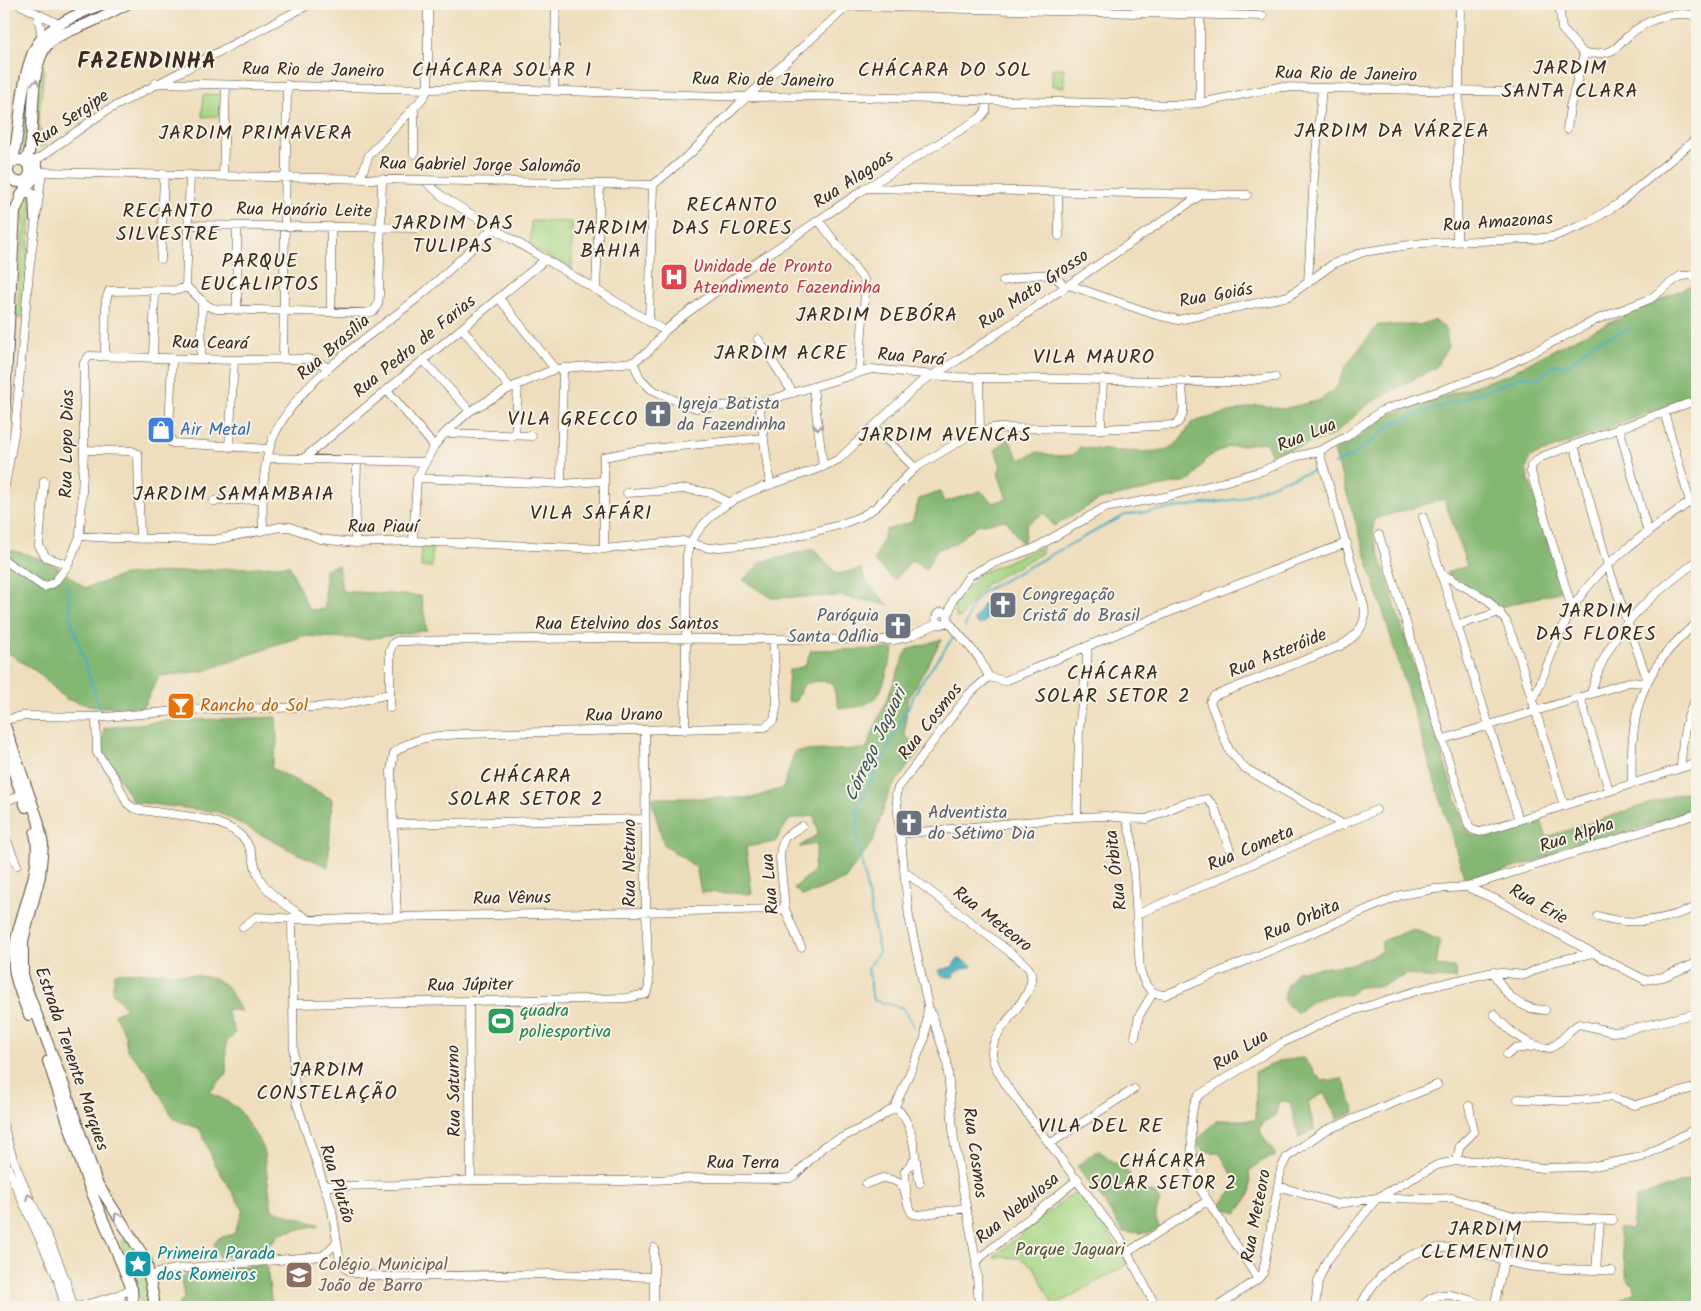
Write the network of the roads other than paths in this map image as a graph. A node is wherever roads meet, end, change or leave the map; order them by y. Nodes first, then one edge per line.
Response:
1 (18, 4) edge
2 (103, 4) edge
3 (127, 4) edge
4 (310, 4) edge
5 (428, 4) edge
6 (556, 4) edge
7 (1200, 4) edge
8 (1460, 4) edge
9 (1559, 4) edge
10 (848, 5) edge
11 (38, 15) junction
12 (1200, 15) junction
13 (1263, 16) dead end
14 (1697, 16) edge
15 (61, 25) junction
16 (42, 38) junction
17 (1584, 54) junction
18 (156, 83) junction
19 (226, 85) junction
20 (287, 85) junction
21 (428, 89) junction
22 (1322, 89) junction
23 (554, 91) junction
24 (1460, 92) junction
25 (1517, 92) dead end
26 (749, 97) junction
27 (987, 100) junction
28 (1200, 103) junction
29 (414, 107) junction
30 (1567, 129) dead end
31 (1697, 138) edge
32 (414, 154) dead end
33 (29, 162) junction
34 (7, 169) edge
35 (164, 174) junction
36 (190, 175) junction
37 (888, 175) junction
38 (35, 176) junction
39 (223, 176) junction
40 (285, 177) junction
41 (360, 178) junction
42 (382, 179) junction
43 (424, 180) junction
44 (600, 184) junction
45 (654, 185) junction
46 (866, 188) junction
47 (891, 189) junction
48 (1058, 192) junction
49 (21, 195) junction
50 (1201, 195) junction
51 (1247, 196) dead end
52 (35, 218) junction
53 (818, 222) junction
54 (189, 225) junction
55 (237, 226) junction
56 (284, 226) junction
57 (331, 227) junction
58 (380, 227) junction
59 (419, 228) dead end
60 (493, 228) junction
61 (1058, 236) dead end
62 (1457, 240) junction
63 (161, 259) dead end
64 (546, 259) junction
65 (1697, 275) edge
66 (1003, 281) dead end
67 (1308, 282) junction
68 (1065, 284) junction
69 (186, 287) junction
70 (155, 290) junction
71 (596, 290) junction
72 (499, 298) junction
73 (202, 300) junction
74 (236, 310) junction
75 (283, 310) junction
76 (331, 311) junction
77 (649, 322) junction
78 (462, 328) junction
79 (665, 332) junction
80 (758, 339) dead end
81 (105, 355) junction
82 (89, 356) joint
83 (153, 358) junction
84 (172, 358) junction
85 (201, 359) junction
86 (283, 359) junction
87 (234, 360) junction
88 (423, 360) junction
89 (633, 362) junction
90 (329, 368) junction
91 (559, 368) junction
92 (859, 371) junction
93 (931, 376) junction
94 (1275, 377) dead end
95 (979, 378) junction
96 (1103, 379) junction
97 (1181, 381) junction
98 (514, 387) junction
99 (813, 387) junction
100 (387, 390) junction
101 (793, 393) junction
102 (1697, 400) edge
103 (759, 403) junction
104 (470, 411) junction
105 (1664, 412) junction
106 (4, 416) edge
107 (874, 427) junction
108 (1619, 427) junction
109 (1101, 429) junction
110 (980, 431) junction
111 (444, 433) junction
112 (515, 436) junction
113 (532, 436) dead end
114 (764, 438) junction
115 (1574, 445) junction
116 (434, 446) junction
117 (229, 447) junction
118 (269, 449) junction
119 (84, 450) junction
120 (1319, 451) junction
121 (267, 458) junction
122 (304, 459) junction
123 (357, 461) junction
124 (424, 462) junction
125 (823, 468) junction
126 (915, 468) junction
127 (417, 478) junction
128 (44, 481) dead end
129 (602, 481) junction
130 (561, 484) junction
131 (770, 485) junction
132 (4, 491) edge
133 (627, 493) dead end
134 (1697, 497) edge
135 (262, 499) junction
136 (214, 501) dead end
137 (728, 502) junction
138 (1690, 502) junction
139 (1423, 517) dead end
140 (263, 529) junction
141 (1648, 533) junction
142 (1379, 535) dead end
143 (80, 536) junction
144 (140, 539) junction
145 (413, 541) junction
146 (690, 542) junction
147 (355, 543) junction
148 (1346, 543) junction
149 (604, 549) junction
150 (4, 560) edge
151 (1697, 561) edge
152 (68, 564) junction
153 (1608, 566) junction
154 (1442, 574) junction
155 (1572, 609) junction
156 (1500, 612) junction
157 (943, 617) junction
158 (1628, 621) junction
159 (1697, 623) edge
160 (1458, 625) junction
161 (686, 638) junction
162 (773, 639) junction
163 (1087, 646) junction
164 (989, 677) junction
165 (1646, 681) junction
166 (1591, 693) junction
167 (389, 694) junction
168 (1580, 696) junction
169 (1697, 697) edge
170 (1533, 701) junction
171 (390, 708) dead end
172 (1535, 710) junction
173 (96, 717) junction
174 (4, 722) edge
175 (1488, 725) junction
176 (685, 730) junction
177 (645, 731) junction
178 (1444, 739) junction
179 (4, 745) edge
180 (1697, 763) edge
181 (1681, 768) junction
182 (1632, 783) junction
183 (1609, 790) junction
184 (21, 795) junction
185 (4, 802) edge
186 (1564, 806) junction
187 (1376, 810) dead end
188 (1697, 814) edge
189 (1077, 817) junction
190 (645, 818) junction
191 (1126, 818) junction
192 (1519, 820) junction
193 (394, 824) junction
194 (1344, 825) junction
195 (802, 826) dead end
196 (4, 834) edge
197 (899, 834) junction
198 (1230, 850) dead end
199 (17, 865) dead end
200 (905, 872) junction
201 (1467, 887) junction
202 (1697, 906) edge
203 (785, 909) junction
204 (646, 912) junction
205 (1138, 914) junction
206 (1598, 916) dead end
207 (397, 917) junction
208 (292, 918) junction
209 (308, 919) junction
210 (243, 927) dead end
211 (801, 947) dead end
212 (1593, 954) junction
213 (1697, 963) edge
214 (1493, 972) junction
215 (1153, 993) junction
216 (646, 994) joint
217 (469, 1001) junction
218 (294, 1004) junction
219 (928, 1006) junction
220 (1544, 1010) dead end
221 (1697, 1013) edge
222 (1494, 1014) dead end
223 (1135, 1037) dead end
224 (1538, 1046) junction
225 (1507, 1054) dead end
226 (351, 1069) dead end
227 (294, 1071) junction
228 (1437, 1085) dead end
229 (1697, 1086) edge
230 (1134, 1089) dead end
231 (1518, 1099) dead end
232 (1469, 1106) dead end
233 (895, 1107) junction
234 (4, 1127) edge
235 (1697, 1128) edge
236 (1051, 1143) junction
237 (6, 1150) edge
238 (4, 1160) edge
239 (914, 1160) junction
240 (1456, 1161) junction
241 (471, 1180) junction
242 (1078, 1180) junction
243 (920, 1183) dead end
244 (866, 1184) dead end
245 (325, 1186) junction
246 (1278, 1186) junction
247 (906, 1191) junction
248 (1377, 1198) junction
249 (1207, 1201) junction
250 (966, 1208) junction
251 (1514, 1216) junction
252 (1600, 1220) junction
253 (1613, 1220) dead end
254 (134, 1241) junction
255 (337, 1242) junction
256 (654, 1248) dead end
257 (116, 1249) junction
258 (1128, 1252) junction
259 (323, 1256) junction
260 (340, 1261) junction
261 (976, 1261) junction
262 (1504, 1262) junction
263 (148, 1265) junction
264 (176, 1269) junction
265 (1596, 1270) junction
266 (1612, 1271) dead end
267 (150, 1277) junction
268 (654, 1277) junction
269 (1258, 1279) junction
270 (132, 1289) junction
271 (122, 1293) junction
272 (65, 1307) edge
273 (73, 1307) edge
274 (77, 1307) edge
275 (124, 1307) edge
276 (133, 1307) edge
277 (153, 1307) edge
278 (654, 1307) edge
279 (979, 1307) edge
280 (1156, 1307) edge
281 (1217, 1307) edge
282 (1315, 1307) edge
283 (1360, 1307) edge
284 (1422, 1307) edge
285 (1488, 1307) edge
286 (1494, 1307) edge

1 - 11 street
2 - 15 main road
33 -> 3 main road
4 - 18 street, Rua Sergipe
5 - 21 street
6 - 23 street
7 - 12 street
8 - 24 street
9 - 17 street
10 - 12 street
10 - 26 street
11 - 15 street
11 - 16 street
12 - 13 street
12 - 28 street
14 - 17 street
15 - 16 main road
16 - 34 main road
17 - 30 street
18 - 19 street, Rua Rio de Janeiro
18 - 33 street, Rua Sergipe
19 - 20 street, Rua Rio de Janeiro
19 - 39 street
20 - 21 street, Rua Rio de Janeiro
20 - 40 street
21 - 23 street, Rua Rio de Janeiro
21 - 29 street
22 - 24 street, Rua Rio de Janeiro
22 - 28 street, Rua Rio de Janeiro
22 - 67 street
23 - 26 street, Rua Rio de Janeiro
24 - 25 street, Rua Rio de Janeiro
24 - 62 street
26 - 27 street, Rua Rio de Janeiro
26 - 45 street
27 - 28 street, Rua Rio de Janeiro
27 - 37 street, Rua Alagoas
29 - 32 street
29 - 41 street
31 - 62 street, Rua Amazonas
33 - 34 main road
33 - 38 main road
33 - 38 main road
34 - 38 main road
35 - 36 street, Rua Gabriel Jorge Salomão
35 - 38 street, Rua Gabriel Jorge Salomão
35 - 63 street
36 - 39 street, Rua Gabriel Jorge Salomão
36 - 54 street
37 - 46 street, Rua Alagoas
37 - 47 street
38 - 49 main road
38 - 52 street
39 - 40 street, Rua Gabriel Jorge Salomão
40 - 41 street, Rua Gabriel Jorge Salomão
40 - 56 street
41 - 42 street, Rua Gabriel Jorge Salomão
42 - 43 street, Rua Gabriel Jorge Salomão
42 - 58 street
43 - 44 street, Rua Gabriel Jorge Salomão
43 - 60 street
44 - 45 street, Rua Gabriel Jorge Salomão
44 - 71 street
45 - 77 street
46 - 47 street
46 - 53 street, Rua Alagoas
47 - 48 street
48 - 50 street
48 - 61 street
49 - 52 main road
49 - 106 main road
50 - 51 street
50 - 68 street, Rua Mato Grosso
52 - 132 street
53 - 79 street, Rua Alagoas
53 - 92 street
54 - 55 street, Rua Honório Leite
54 - 69 street
55 - 56 street, Rua Honório Leite
55 - 74 street
56 - 57 street, Rua Honório Leite
56 - 75 street
57 - 58 street, Rua Honório Leite
57 - 76 street
58 - 59 street, Rua Honório Leite
58 - 76 street
60 - 64 street
60 - 90 street, Rua Brasília
62 - 67 street, Rua Amazonas
64 - 71 street
64 - 72 street, Rua Pedro de Farias
65 - 120 street, Rua Lua
66 - 68 street, Rua Goiás
67 - 68 street, Rua Goiás
68 - 93 street, Rua Mato Grosso
69 - 70 street
69 - 73 street
70 - 81 street
70 - 83 street
71 - 77 street
72 - 78 street, Rua Pedro de Farias
72 - 91 street
73 - 74 street
73 - 85 street
74 - 75 street
75 - 76 street
75 - 86 street
77 - 79 street
78 - 88 street, Rua Pedro de Farias
78 - 98 street
79 - 89 street, Rua Alagoas
80 - 101 street
81 - 82 street, Rua Ceará
81 - 83 street, Rua Ceará
82 - 119 street, Rua Lopo Dias
83 - 84 street, Rua Ceará
84 - 85 street, Rua Ceará
84 - 117 street
85 - 87 street, Rua Ceará
86 - 87 street, Rua Ceará
86 - 90 street, Rua Ceará
87 - 117 street
88 - 100 street, Rua Pedro de Farias
88 - 104 street
89 - 91 street
89 - 103 street, Rua Pará
90 - 118 street, Rua Brasília
91 - 98 street
91 - 130 street
92 - 93 street, Rua Pará
92 - 99 street, Rua Pará
93 - 95 street, Rua Pará
93 - 107 street, Rua Mato Grosso
94 - 97 street, Rua Pará
95 - 96 street, Rua Pará
95 - 110 street
96 - 97 street, Rua Pará
96 - 109 street
97 - 109 street
98 - 104 street
98 - 112 street
99 - 101 street, Rua Pará
99 -> 125 street
100 - 116 street
100 - 122 street, Rua Pedro de Farias
101 - 103 street, Rua Pará
102 - 105 street
103 - 114 street
104 - 111 street
105 - 108 street
105 - 138 street
107 - 125 street, Rua Mato Grosso
107 - 126 street
108 - 115 street
108 - 141 street
109 - 110 street
110 - 126 street, Rua Piauí
111 - 112 street
111 - 116 street
112 - 113 street
114 - 129 street
114 - 131 street
115 - 153 street
115 - 155 street
116 - 124 street
117 - 118 street
118 - 121 street, Rua Brasília
119 - 143 street, Rua Lopo Dias
119 - 144 street
120 - 148 street, Rua Asteróide
120 - 157 street, Rua Lua
121 - 122 street
121 - 135 street, Rua Brasília
122 - 123 street
123 - 124 street
123 - 147 street
124 - 127 street
125 - 131 street, Rua Mato Grosso
126 - 146 street, Rua Piauí
127 - 130 street
127 - 145 street
128 - 152 street
129 - 130 street
129 - 149 street
131 - 137 street, Rua Mato Grosso
133 - 137 street
134 - 138 street
135 - 136 street
135 - 140 street, Rua Brasília
137 - 146 street, Rua Mato Grosso
138 - 141 street
139 - 154 street
140 - 144 street, Rua Piauí
140 - 147 street, Rua Piauí
141 - 153 street
142 - 178 street
143 - 144 street, Rua Piauí
143 - 152 street
145 - 147 street, Rua Piauí
145 - 149 street, Rua Piauí
146 - 149 street, Rua Piauí
146 - 161 street
148 - 163 street, Rua Cosmos
148 - 194 street, Rua Asteróide
150 - 152 street
151 - 158 street
153 - 155 street
153 - 158 street
154 - 156 street
154 - 160 street
155 - 170 street
156 - 160 street
156 - 170 street
157 - 162 street, Rua Etelvino dos Santos
157 - 164 street
158 - 165 street
158 - 166 street
159 - 165 street
160 - 175 street
161 - 162 street, Rua Etelvino dos Santos
161 - 167 street, Rua Etelvino dos Santos
161 - 176 street
162 - 176 street, Rua Urano
163 - 164 street, Rua Cosmos
163 - 189 street
164 - 197 street, Rua Cosmos
165 - 166 street
165 - 182 street
166 - 168 street
167 - 171 street, Rua Etelvino dos Santos
167 - 173 street
168 - 172 street
168 - 183 street
169 - 181 street
170 - 172 street
172 - 175 street
172 - 186 street
173 - 174 street
173 - 209 street
254 -> 174 main road, Estrada Tenente Marques
175 - 178 street
175 - 192 street
176 - 177 street, Rua Urano
177 - 190 street, Rua Netuno
177 - 193 street, Rua Urano
178 - 192 street
179 - 184 main road, Estrada Tenente Marques
180 - 181 street
181 - 182 street
182 - 183 street
183 - 186 street
184 - 185 street
184 - 257 main road, Estrada Tenente Marques
186 - 192 street
187 - 194 street, Rua Cometa
188 - 201 street, Rua Alpha
189 - 191 street, Rua Órbita
189 - 197 street, Rua Órbita
190 - 193 street
190 - 204 street, Rua Netuno
191 - 198 street
191 - 205 street, Rua Órbita
193 - 207 street
194 - 205 street, Rua Cometa
195 - 203 street, Rua Lua
196 - 199 street
197 - 200 street, Rua Cosmos
200 - 219 street, Rua Terra
200 - 236 street, Rua Meteoro
201 - 212 street, Rua Erie
201 - 215 street, Rua Orbita
202 - 206 street
203 - 204 street, Rua Vênus
203 - 211 street, Rua Lua
204 - 207 street, Rua Vênus
204 - 216 street, Rua Netuno
205 - 215 street, Rua Órbita
207 - 209 street, Rua Vênus
208 - 209 street, Rua Vênus
208 - 210 street, Rua Vênus
208 - 218 street, Rua Plutão
212 - 213 street, Rua Erie
212 - 214 street
214 - 220 street
214 - 249 street, Rua Lua
215 - 223 street
216 - 217 street, Rua Júpiter
217 - 218 street, Rua Júpiter
217 - 241 street, Rua Saturno
218 - 227 street, Rua Plutão
219 - 233 street, Rua Terra
219 - 250 street, Rua Cosmos
221 - 224 street
222 - 224 street
224 - 225 street
226 - 227 street
227 - 245 street, Rua Plutão
228 - 246 street, Rua Meteoro
229 - 231 street
230 - 236 street
232 - 240 street
233 - 239 street
233 - 241 street, Rua Terra
234 - 237 street
235 - 240 street
236 - 242 street, Rua Meteoro
273 -> 237 street
238 - 272 street
239 - 243 street
239 - 247 street
240 - 248 street
241 - 245 street, Rua Terra
242 - 258 street, Rua Meteoro
242 - 261 street, Rua Nebulosa
244 - 247 street
245 - 255 street, Rua Plutão
246 - 248 street
246 - 269 street, Rua Meteoro
247 - 250 street
248 - 251 street
248 - 282 street
249 - 258 street
249 - 269 street, Rua Lua
250 - 261 street, Rua Cosmos
251 - 252 street
251 - 262 street
252 - 253 street
252 - 265 street
254 - 257 main road
254 - 263 main road, Estrada Tenente Marques
255 - 259 street
255 - 260 street, Rua Plutão
256 - 268 street
257 - 270 main road, Estrada Tenente Marques
258 - 280 street, Rua Meteoro
259 - 260 street
259 - 264 street
260 - 268 street
261 - 279 street, Rua Cosmos
262 - 265 street
262 - 283 street
262 - 286 street
263 - 264 street
263 - 267 main road, Estrada Tenente Marques
264 - 267 street
265 - 266 street
267 - 277 main road, Estrada Tenente Marques
268 - 278 street
269 - 281 street, Rua Meteoro
270 - 271 street
270 - 276 main road, Estrada Tenente Marques
271 - 274 street
271 - 275 street
284 - 285 street

